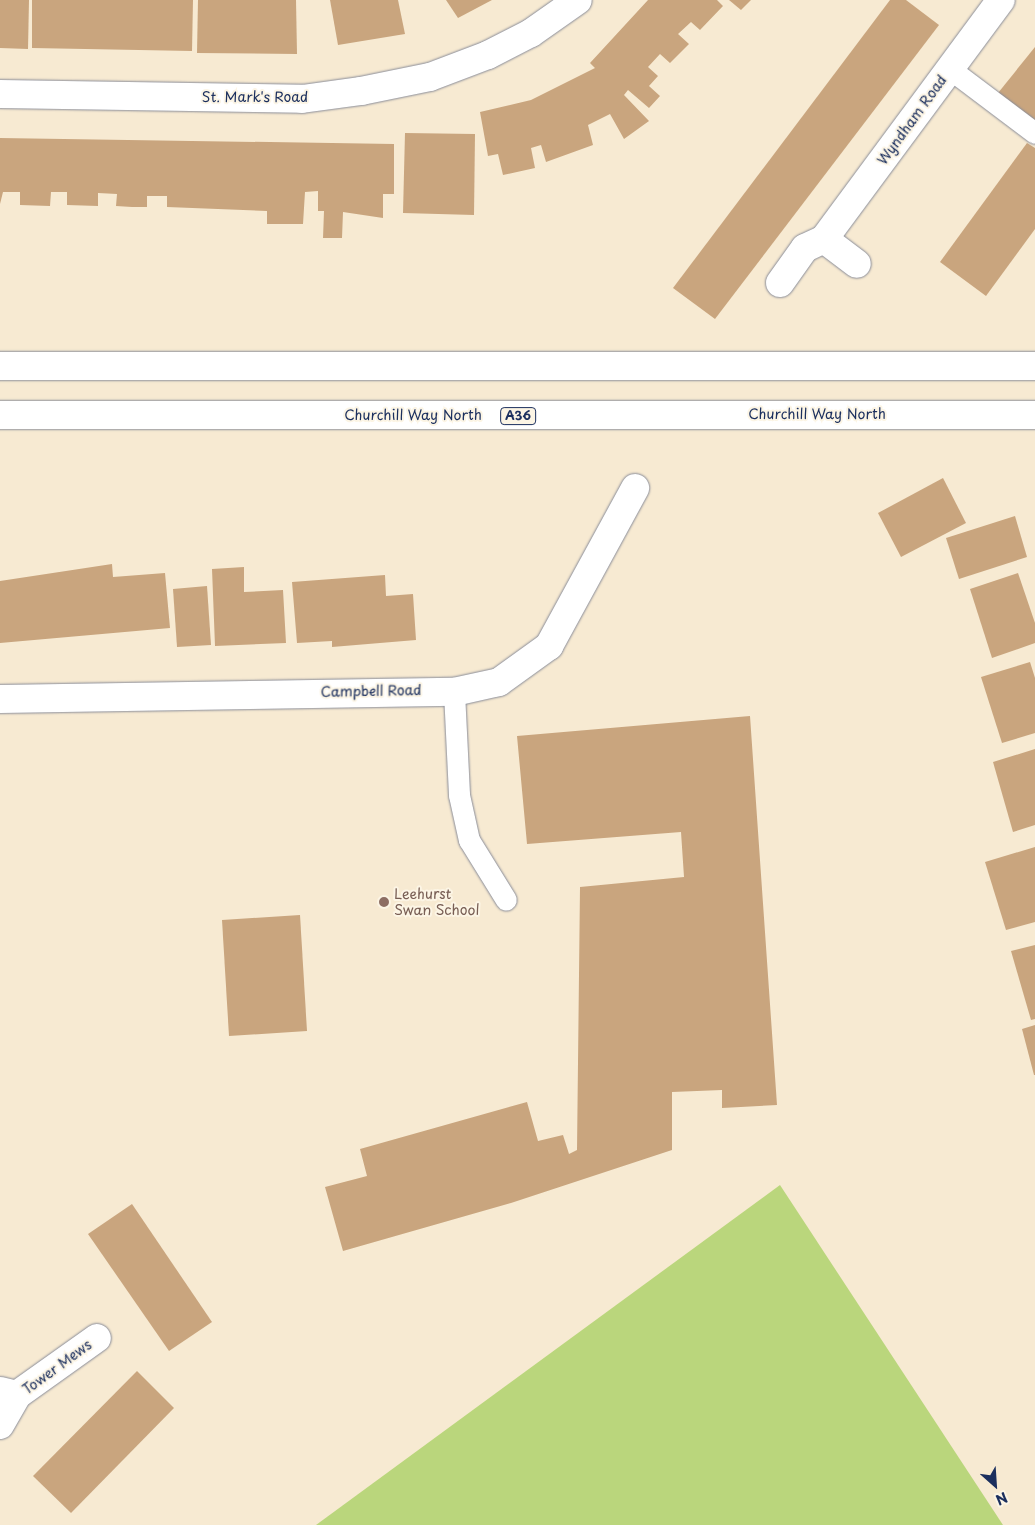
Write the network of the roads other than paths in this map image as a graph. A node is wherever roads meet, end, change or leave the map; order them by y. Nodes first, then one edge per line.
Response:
1 (578, 0) edge
2 (1001, 0) edge
3 (950, 69) junction
4 (0, 94) edge
5 (1035, 133) edge
6 (824, 239) junction
7 (857, 264) dead end
8 (780, 283) dead end
9 (0, 366) edge
10 (1035, 366) edge
11 (0, 415) edge
12 (1035, 415) edge
13 (635, 488) dead end
14 (454, 692) junction
15 (0, 698) edge
16 (506, 900) dead end
17 (97, 1338) dead end
18 (9, 1393) edge
19 (0, 1425) edge

1 - 4 main road, St. Mark's Road
2 - 3 main road, Wyndham Road
3 - 5 lane
3 - 6 main road, Wyndham Road
6 - 7 main road
6 - 8 main road, Wyndham Road
9 - 10 main road
11 - 12 main road, Churchill Way North / A36
13 - 14 main road, Campbell Road
14 - 15 main road, Campbell Road
14 - 16 lane
17 - 18 main road, Tower Mews
18 - 19 main road, Tower Mews

